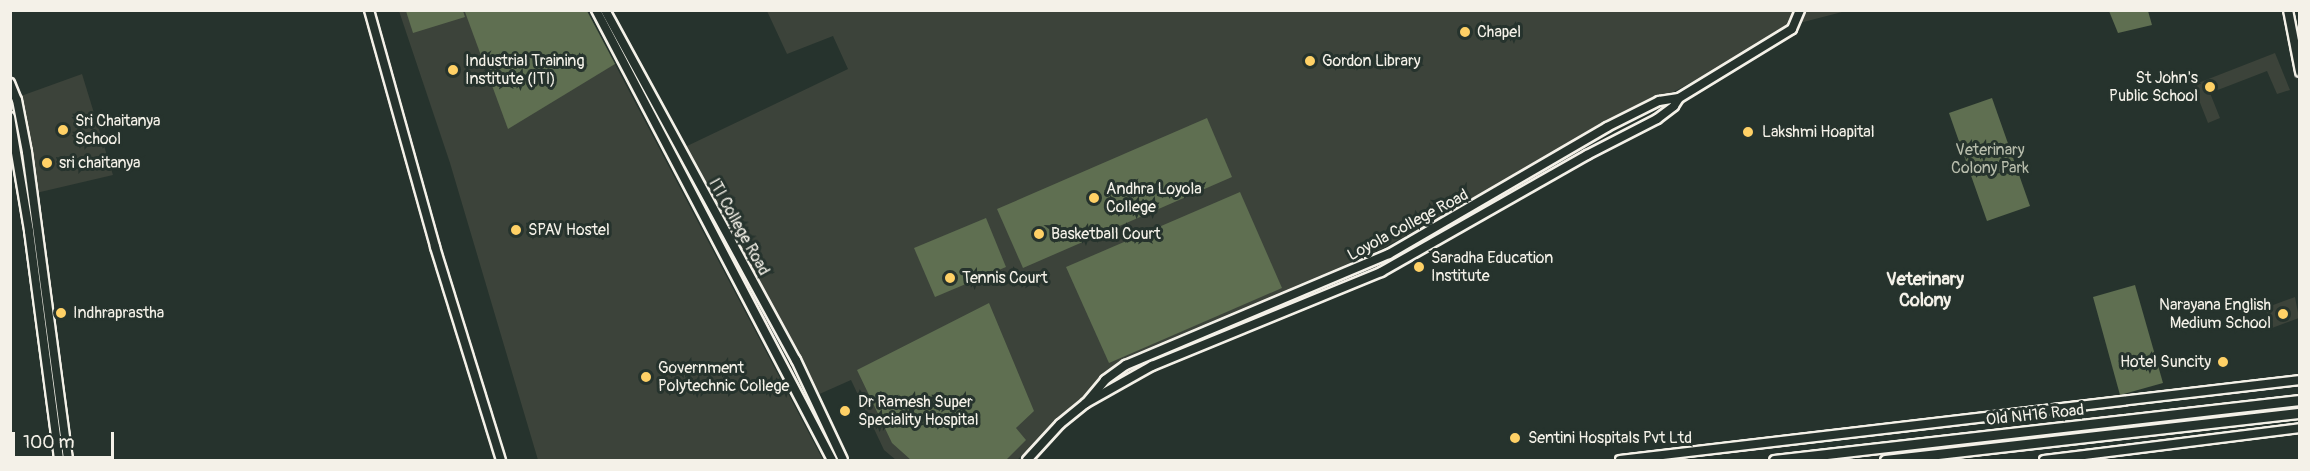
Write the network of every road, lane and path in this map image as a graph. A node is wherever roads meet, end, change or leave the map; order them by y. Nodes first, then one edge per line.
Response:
1 (369, 10) edge
2 (596, 10) edge
3 (605, 10) edge
4 (1800, 10) edge
5 (2288, 10) edge
6 (2300, 72) edge
7 (10, 83) edge
8 (1679, 98) junction
9 (10, 117) edge
10 (2300, 380) edge
11 (2300, 400) edge
12 (1086, 403) junction
13 (2300, 413) edge
14 (2300, 428) edge
15 (59, 460) edge
16 (68, 460) edge
17 (501, 460) edge
18 (832, 460) edge
19 (843, 460) edge
20 (1027, 460) edge
21 (1620, 460) edge
22 (1774, 460) edge
23 (1885, 460) edge
24 (2044, 460) edge

1 - 17 street
2 - 18 street, ITI College Road
3 - 19 street, ITI College Road
4 - 8 street, Loyola College Road
5 - 6 street
7 - 16 street
8 - 12 street, Loyola College Road
8 - 12 street, Loyola College Road
9 - 15 street
10 - 21 street
11 - 22 main road, Old NH16 Road
12 - 20 street, Loyola College Road
13 - 23 main road, Old NH16 Road
14 - 24 street

